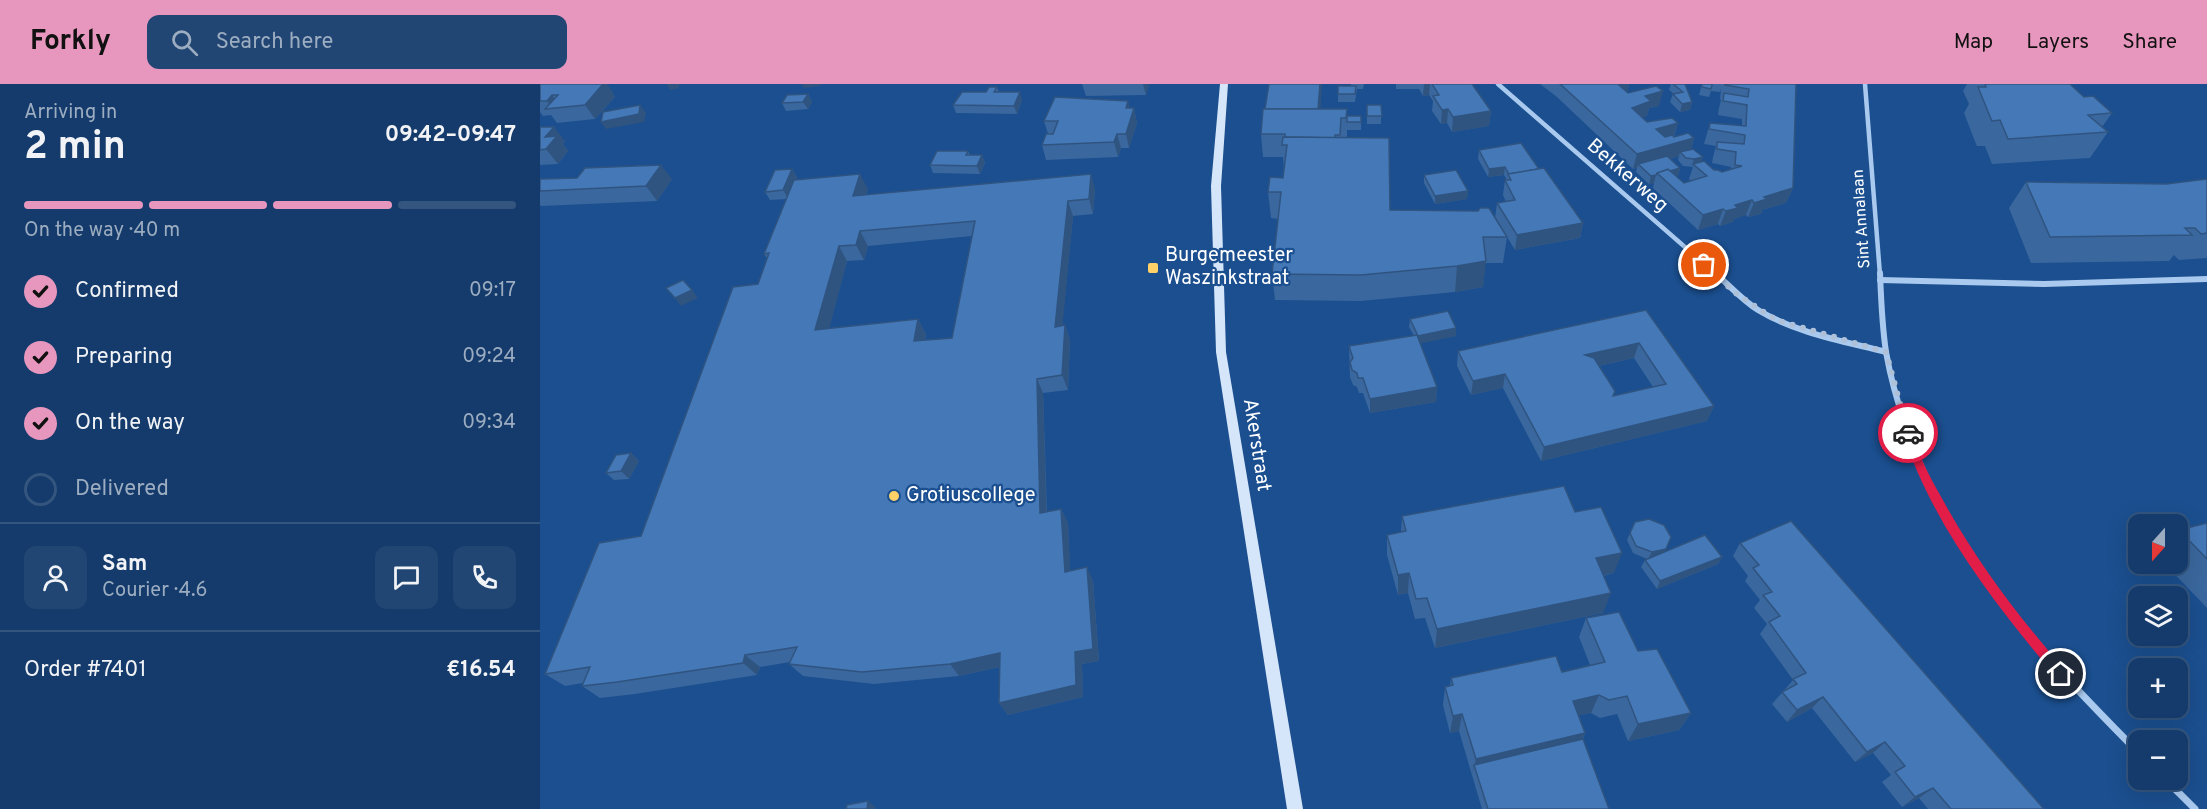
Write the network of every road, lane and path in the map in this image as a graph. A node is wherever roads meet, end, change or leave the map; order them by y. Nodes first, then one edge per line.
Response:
1 (1224, 84) edge
2 (1498, 84) edge
3 (1865, 84) edge
4 (1880, 279) junction
5 (2207, 279) edge
6 (1886, 352) junction
7 (2128, 742) edge
8 (2176, 790) edge
9 (1295, 809) edge
10 (2196, 809) edge

1 - 9 street, Akerstraat
2 - 6 street, Bekkerweg
3 - 4 street, Sint Annalaan
4 - 5 street
4 - 6 street, Sint Annalaan
6 - 7 street
8 - 10 street

